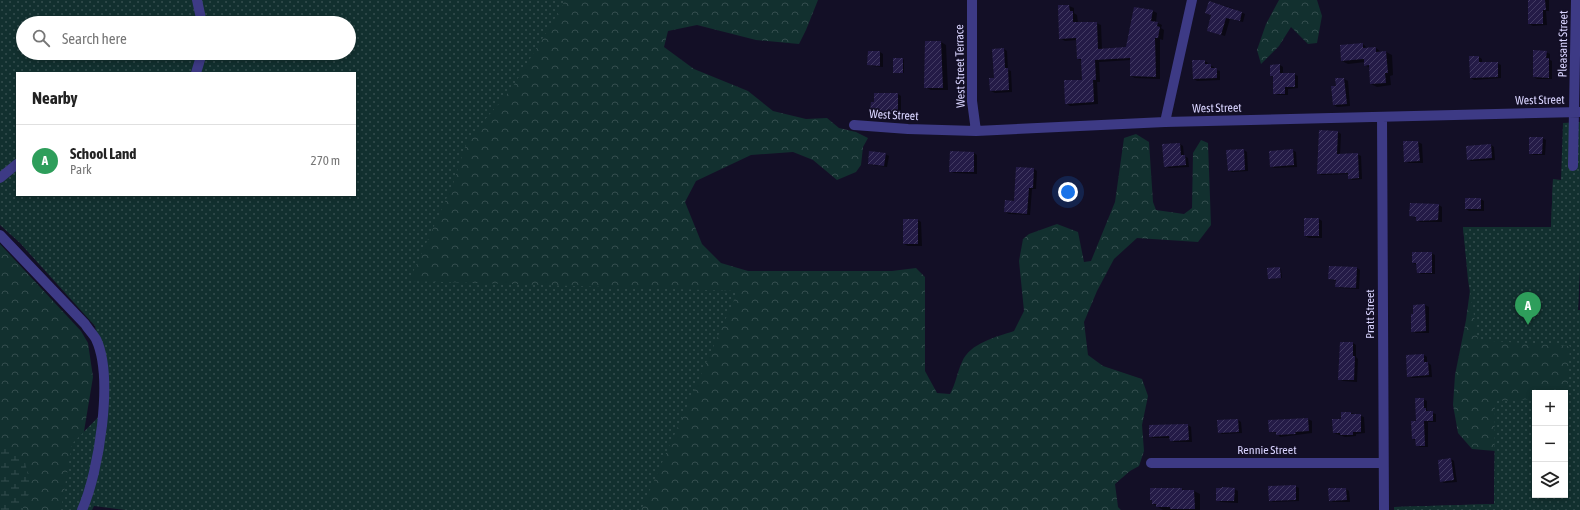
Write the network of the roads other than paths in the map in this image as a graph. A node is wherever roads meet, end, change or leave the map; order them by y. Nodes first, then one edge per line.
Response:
1 (197, 0) edge
2 (972, 0) edge
3 (1192, 0) edge
4 (1576, 0) edge
5 (200, 16) edge
6 (200, 60) edge
7 (196, 72) edge
8 (1577, 112) edge
9 (1382, 117) junction
10 (1165, 122) junction
11 (854, 125) dead end
12 (976, 131) junction
13 (16, 165) edge
14 (1573, 166) dead end
15 (0, 178) edge
16 (0, 235) edge
17 (1151, 463) dead end
18 (1383, 463) junction
19 (82, 510) edge
20 (1384, 510) edge

1 - 5 street
2 - 12 street, West Street Terrace
3 - 10 street
4 - 8 street, Pleasant Street
6 - 7 street
8 - 9 street, West Street
8 - 14 street, Pleasant Street
9 - 10 street, West Street
9 - 18 street, Pratt Street
10 - 12 street, West Street
11 - 12 street, West Street
13 - 15 street
16 - 19 street
17 - 18 street, Rennie Street
18 - 20 street, Pratt Street

